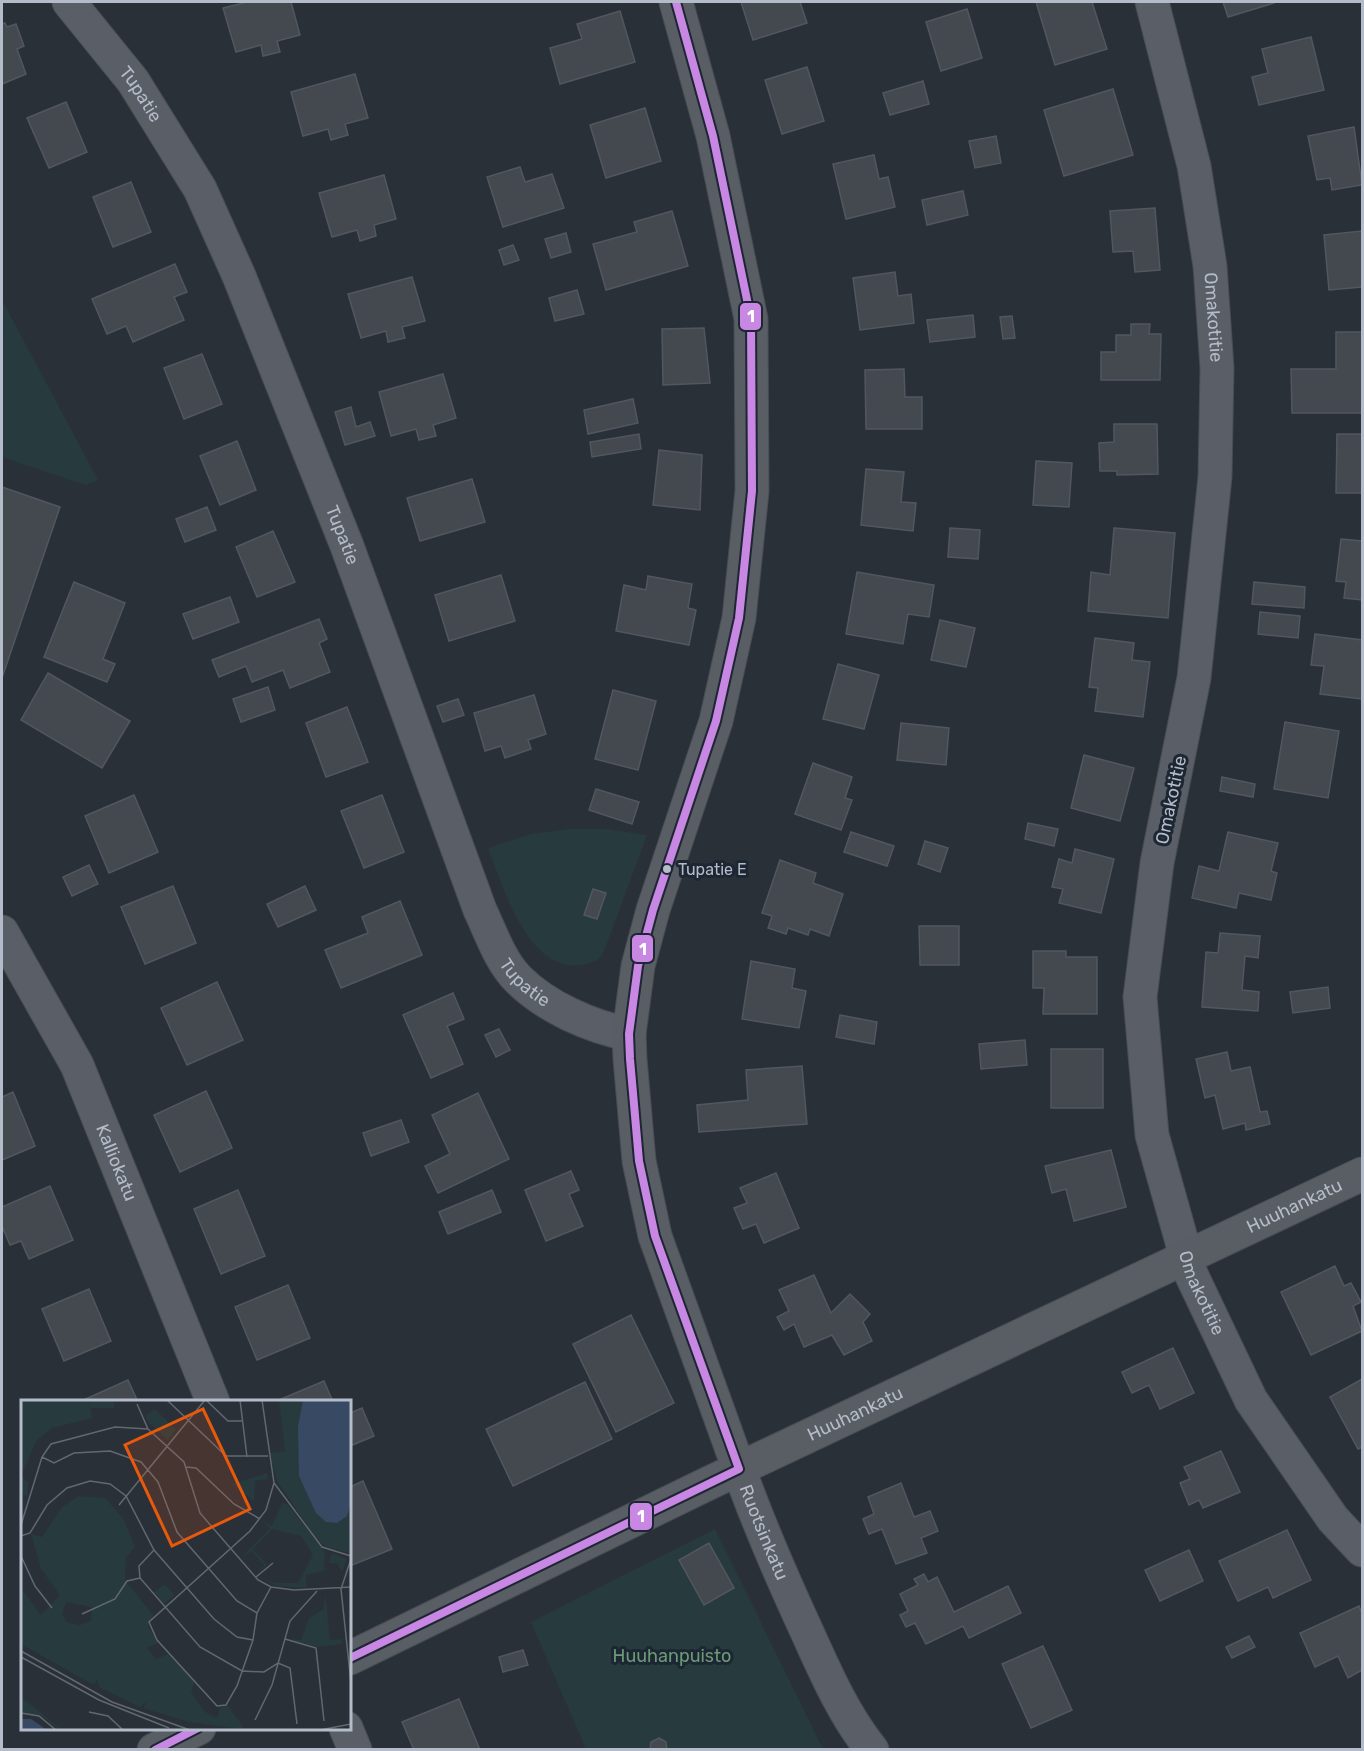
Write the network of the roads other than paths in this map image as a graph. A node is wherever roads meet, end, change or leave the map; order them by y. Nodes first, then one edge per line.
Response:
1 (69, 2) edge
2 (676, 2) edge
3 (1152, 2) edge
4 (2, 932) edge
5 (629, 1034) junction
6 (1362, 1174) edge
7 (1187, 1258) junction
8 (213, 1400) edge
9 (739, 1469) junction
10 (1362, 1551) edge
11 (351, 1659) edge
12 (195, 1730) edge
13 (347, 1730) edge
14 (154, 1749) edge
15 (355, 1749) edge
16 (872, 1749) edge

1 - 5 street, Tupatie
2 - 5 street, Ruotsinkatu
3 - 7 street, Omakotitie
4 - 8 street, Kalliokatu
5 - 9 street, Ruotsinkatu
6 - 7 street, Huuhankatu
7 - 9 street, Huuhankatu
7 - 10 street, Omakotitie
9 - 11 street, Huuhankatu
9 - 16 street, Ruotsinkatu
12 - 14 street
13 - 15 street

